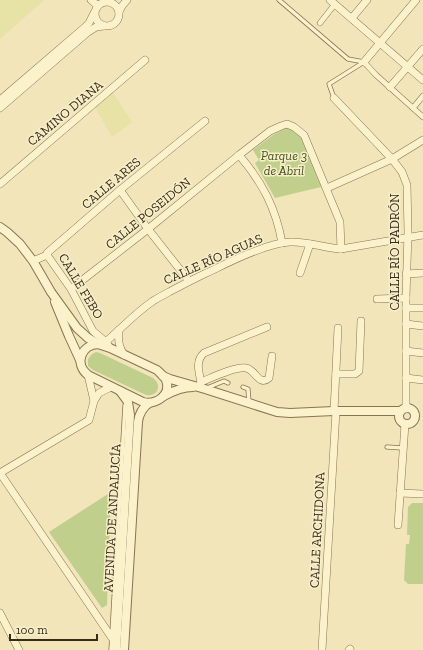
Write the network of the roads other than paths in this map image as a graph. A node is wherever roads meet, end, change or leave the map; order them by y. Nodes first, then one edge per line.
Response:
1 (90, 0) edge
2 (127, 0) edge
3 (279, 0) edge
4 (367, 0) edge
5 (416, 0) edge
6 (110, 1) edge
7 (333, 2) edge
8 (97, 5) junction
9 (119, 12) junction
10 (94, 13) junction
11 (352, 18) junction
12 (320, 23) dead end
13 (104, 26) junction
14 (380, 43) junction
15 (423, 49) edge
16 (145, 60) dead end
17 (364, 62) junction
18 (407, 67) junction
19 (423, 80) edge
20 (390, 87) junction
21 (423, 96) edge
22 (334, 98) joint
23 (0, 100) edge
24 (0, 108) edge
25 (413, 108) junction
26 (423, 117) edge
27 (205, 121) dead end
28 (423, 140) edge
29 (239, 155) junction
30 (392, 159) junction
31 (0, 184) edge
32 (327, 188) junction
33 (120, 190) junction
34 (0, 227) edge
35 (148, 229) junction
36 (423, 236) edge
37 (408, 238) junction
38 (282, 243) junction
39 (310, 244) junction
40 (341, 249) junction
41 (47, 255) junction
42 (33, 261) junction
43 (300, 273) dead end
44 (423, 273) edge
45 (406, 274) junction
46 (189, 281) junction
47 (71, 289) junction
48 (51, 292) junction
49 (406, 298) junction
50 (377, 299) dead end
51 (406, 308) junction
52 (423, 308) edge
53 (361, 321) dead end
54 (406, 324) junction
55 (423, 326) edge
56 (267, 327) dead end
57 (338, 328) dead end
58 (120, 330) junction
59 (93, 331) junction
60 (100, 344) junction
61 (406, 351) junction
62 (423, 353) edge
63 (124, 355) junction
64 (272, 356) dead end
65 (80, 360) junction
66 (336, 374) junction
67 (88, 376) junction
68 (163, 376) junction
69 (210, 378) junction
70 (406, 378) junction
71 (423, 380) edge
72 (220, 382) junction
73 (228, 382) dead end
74 (111, 386) junction
75 (202, 386) junction
76 (243, 387) dead end
77 (122, 394) junction
78 (164, 396) junction
79 (94, 401) junction
80 (149, 403) junction
81 (249, 403) junction
82 (404, 410) junction
83 (335, 411) junction
84 (414, 412) junction
85 (423, 412) edge
86 (405, 424) junction
87 (387, 447) dead end
88 (403, 448) junction
89 (0, 473) edge
90 (400, 493) junction
91 (423, 494) edge
92 (398, 525) dead end
93 (0, 613) edge
94 (112, 638) junction
95 (19, 650) edge
96 (111, 650) edge
97 (116, 650) edge
98 (124, 650) edge
99 (322, 650) edge

1 - 8 street
2 - 9 street
3 - 17 lane
4 - 11 street
5 - 14 street
6 - 8 street
6 - 9 street
7 - 11 street
7 - 12 street
8 - 10 street
9 - 13 street
10 - 13 street
10 - 23 street
11 - 14 street
13 - 24 street
14 - 17 street
14 - 18 street
15 - 18 street
16 - 31 street, CAMINO DIANA
17 - 20 street
17 - 22 lane
18 - 19 street
18 - 20 street
20 - 25 street
21 - 25 street
22 - 30 street, CALLE RÍO PADRÓN
25 - 26 street
27 - 33 street, CALLE ARES
28 - 30 street
29 - 32 street, CALLE POSEIDÓN
29 - 35 street, CALLE POSEIDÓN
29 - 38 street
30 - 32 street
30 - 37 street, CALLE RÍO PADRÓN
32 - 40 street
33 - 35 street
33 - 41 street, CALLE ARES
34 - 42 street
35 - 46 street
35 - 47 street, CALLE POSEIDÓN
36 - 37 street, CALLE RÍO AGUAS
37 - 40 street, CALLE RÍO AGUAS
37 - 45 street, CALLE RÍO PADRÓN
38 - 39 street, CALLE RÍO AGUAS
38 - 46 street, CALLE RÍO AGUAS
39 - 40 street, CALLE RÍO AGUAS
39 - 43 street
41 - 42 street, CALLE ARES
41 - 47 street, CALLE FEBO
42 - 48 street
44 - 45 street
45 - 49 street, CALLE RÍO PADRÓN
46 - 58 street, CALLE RÍO AGUAS
47 - 59 street, CALLE FEBO
48 - 60 street
48 - 65 street
49 - 50 street
49 - 51 street, CALLE RÍO PADRÓN
51 - 52 street
51 - 54 street, CALLE RÍO PADRÓN
53 - 66 street
54 - 55 street
54 - 61 street, CALLE RÍO PADRÓN
56 - 75 street
57 - 66 street, CALLE ARCHIDONA
58 - 60 street, CALLE RÍO AGUAS
58 - 63 street
59 - 60 street, CALLE FEBO
59 - 60 street, CALLE FEBO
60 - 63 street
60 - 65 street
61 - 62 street
61 - 70 street, CALLE RÍO PADRÓN
63 - 68 street
64 - 69 street
65 - 67 street
66 - 83 street, CALLE ARCHIDONA
67 - 74 street
67 - 79 street
68 - 75 street
68 - 78 street
69 - 72 lane
69 - 75 street
70 - 71 street
70 - 82 street, CALLE RÍO PADRÓN
72 - 73 lane
72 - 75 lane
74 - 77 street
74 - 79 street
75 - 78 street
75 - 81 street
76 - 81 lane
77 - 80 street
77 - 94 lane
77 - 97 street, AVENIDA DE ANDALUCÍA
78 - 80 street
79 - 89 street
80 - 98 street, AVENIDA DE ANDALUCÍA
81 - 83 street
82 - 83 street
82 - 84 street
82 - 86 street
83 - 99 street, CALLE ARCHIDONA
84 - 85 street
84 - 86 street
86 - 88 street
87 - 88 lane
88 - 90 street
89 - 94 street
90 - 91 street
90 - 92 street
93 - 95 street
94 - 96 lane

